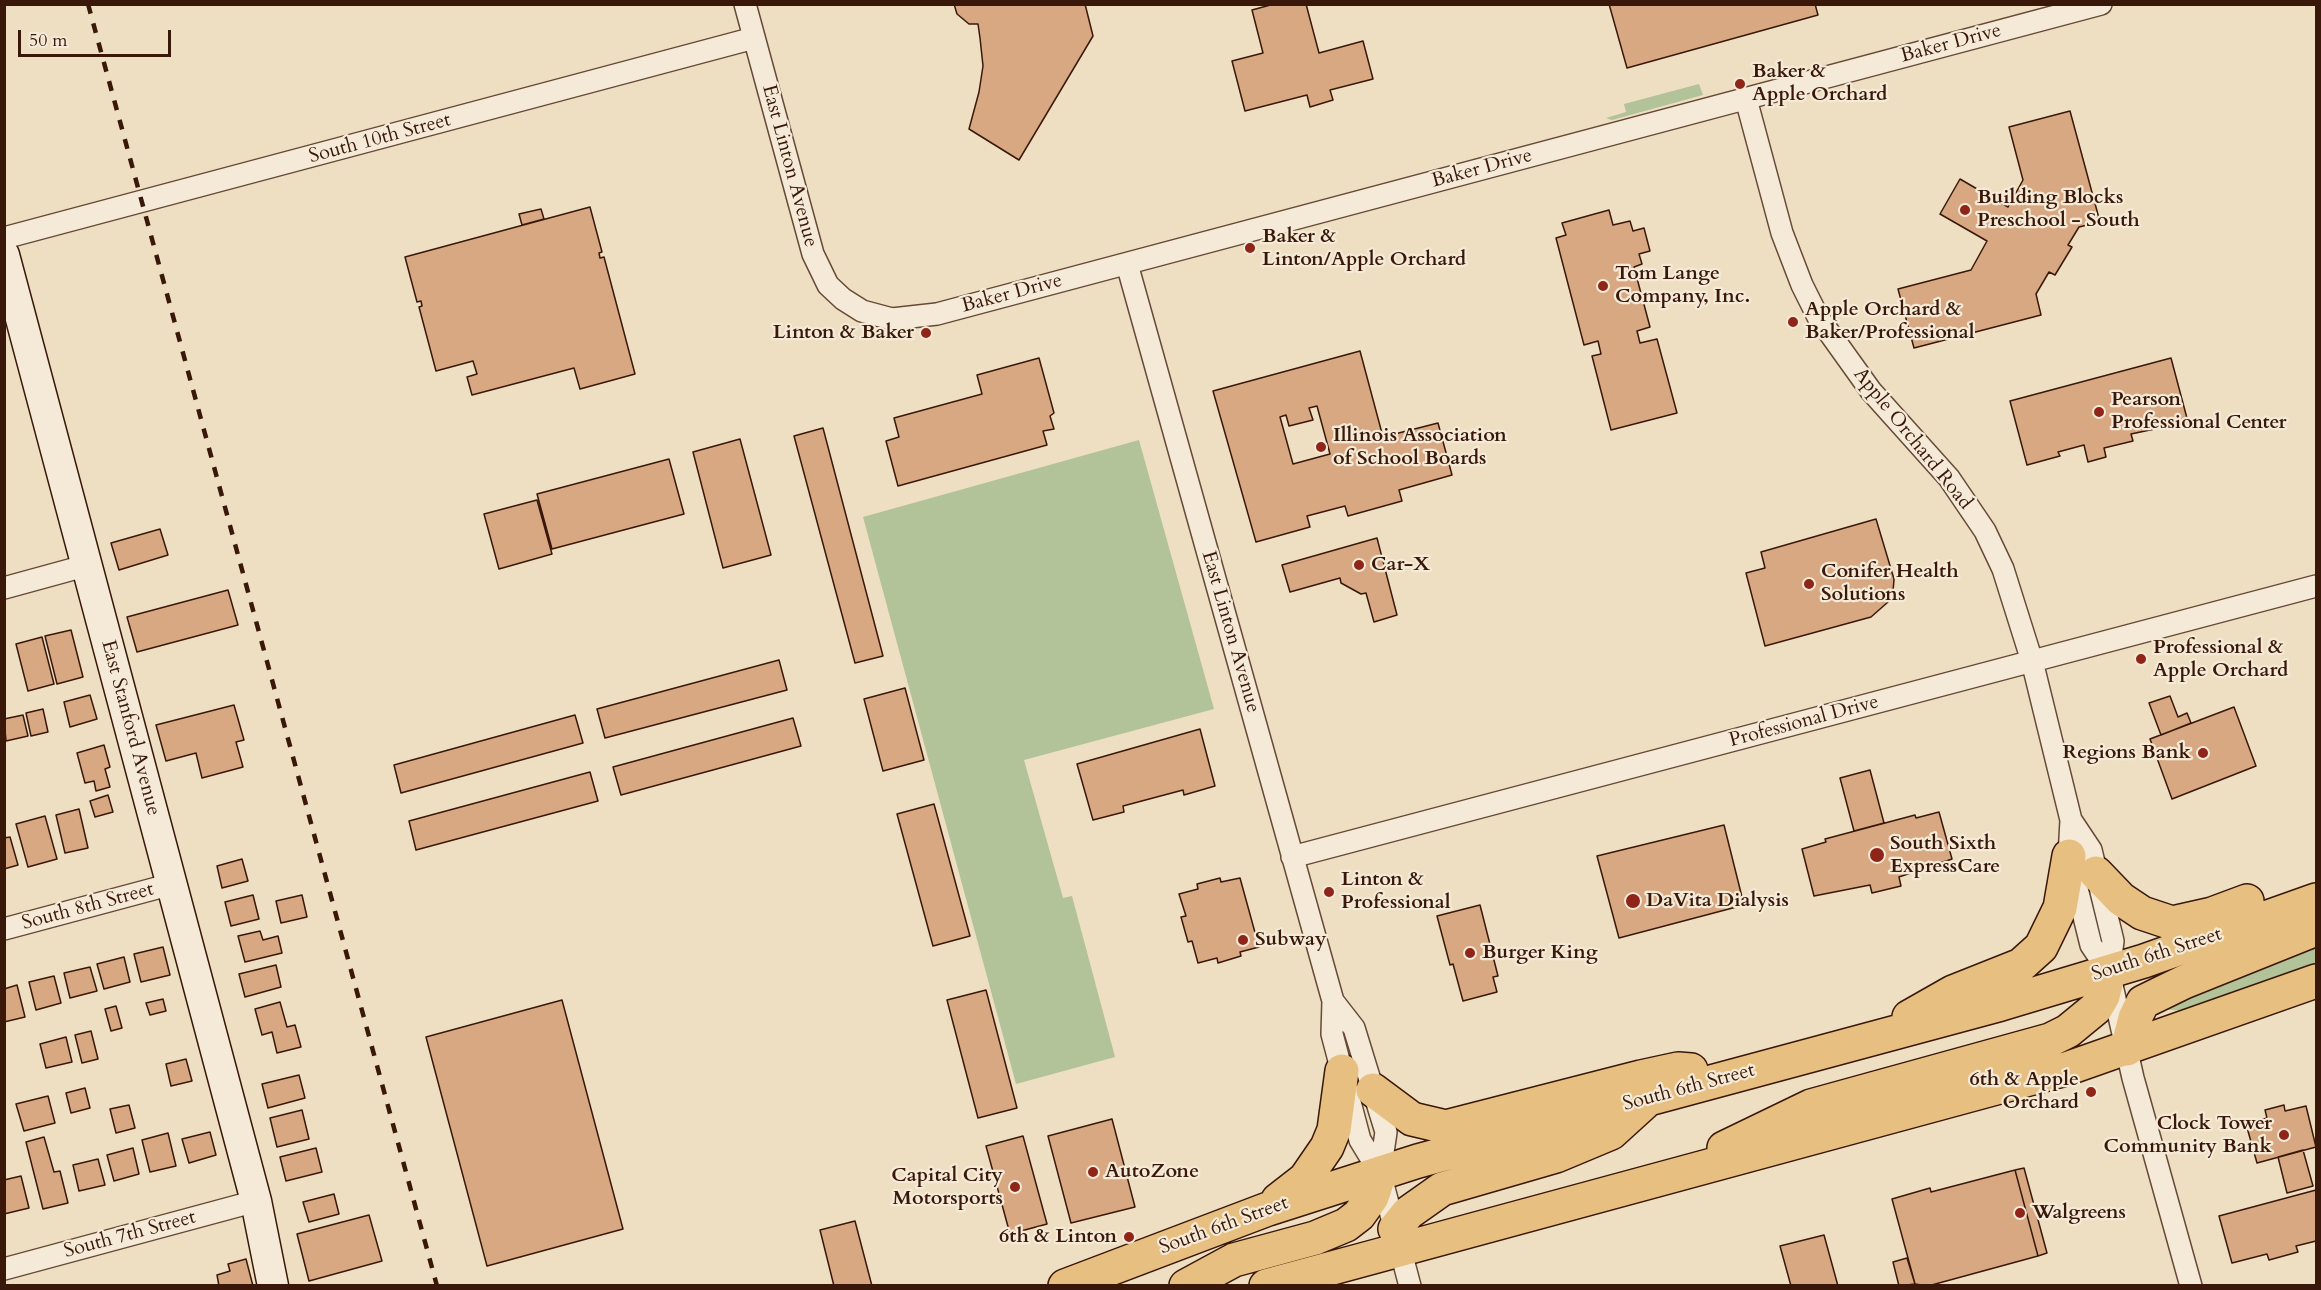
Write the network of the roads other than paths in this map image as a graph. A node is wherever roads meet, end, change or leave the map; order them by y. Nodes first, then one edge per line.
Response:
1 (745, 4) edge
2 (2101, 4) edge
3 (754, 38) junction
4 (1746, 99) junction
5 (4, 238) edge
6 (4, 255) edge
7 (1127, 264) junction
8 (862, 311) joint
9 (88, 565) junction
10 (2316, 586) edge
11 (4, 588) edge
12 (2032, 661) junction
13 (2071, 820) junction
14 (2068, 856) junction
15 (1292, 857) junction
16 (2096, 873) junction
17 (2316, 877) edge
18 (172, 884) junction
19 (2316, 900) edge
20 (4, 929) edge
21 (2316, 929) edge
22 (2109, 972) junction
23 (2316, 981) edge
24 (1333, 1000) junction
25 (1866, 1041) junction
26 (2127, 1049) junction
27 (1342, 1071) junction
28 (1749, 1072) junction
29 (1373, 1090) junction
30 (1648, 1099) junction
31 (1380, 1173) junction
32 (1657, 1181) junction
33 (256, 1201) junction
34 (1268, 1209) junction
35 (1398, 1239) junction
36 (4, 1269) edge
37 (273, 1286) edge
38 (290, 1286) edge
39 (1065, 1286) edge
40 (1186, 1286) edge
41 (1266, 1286) edge
42 (1410, 1286) edge
43 (2191, 1286) edge

1 - 3 street, East Linton Avenue
2 - 4 street, Baker Drive
3 - 5 street, South 10th Street
3 - 8 street, East Linton Avenue
4 - 7 street, Baker Drive
4 - 12 street, Apple Orchard Road
6 - 9 main road, East Stanford Avenue
7 - 8 street, Baker Drive
7 - 15 street, East Linton Avenue
9 - 11 street
9 - 18 main road, East Stanford Avenue
10 - 12 street, Professional Drive
12 - 13 street, Apple Orchard Road
12 - 15 street, Professional Drive
13 - 14 street, Apple Orchard Road
13 - 16 street, Apple Orchard Road
14 - 22 street, Apple Orchard Road
14 - 25 main road
15 - 24 street, East Linton Avenue
16 - 17 main road
16 - 22 street, Apple Orchard Road
18 - 20 street, South 8th Street
18 - 33 main road, East Stanford Avenue
19 - 22 main road, South 6th Street
21 - 26 main road
22 - 25 main road, South 6th Street
22 - 26 street, Apple Orchard Road
22 - 32 main road
23 - 26 main road
24 - 27 street, East Linton Avenue
24 - 29 street, East Linton Avenue
25 - 28 main road, South 6th Street
26 - 32 main road
26 - 43 street, Apple Orchard Road
27 - 31 street, East Linton Avenue
27 - 34 main road
28 - 29 main road
28 - 30 main road, South 6th Street
29 - 31 street, East Linton Avenue
30 - 31 main road, South 6th Street
30 - 35 main road
31 - 34 main road, South 6th Street
31 - 35 street, East Linton Avenue
31 - 40 main road
32 - 35 main road
33 - 36 street, South 7th Street
33 - 37 main road, East Stanford Avenue
33 - 38 main road, East Stanford Avenue
34 - 39 main road, South 6th Street
35 - 41 main road
35 - 42 street, East Linton Avenue

